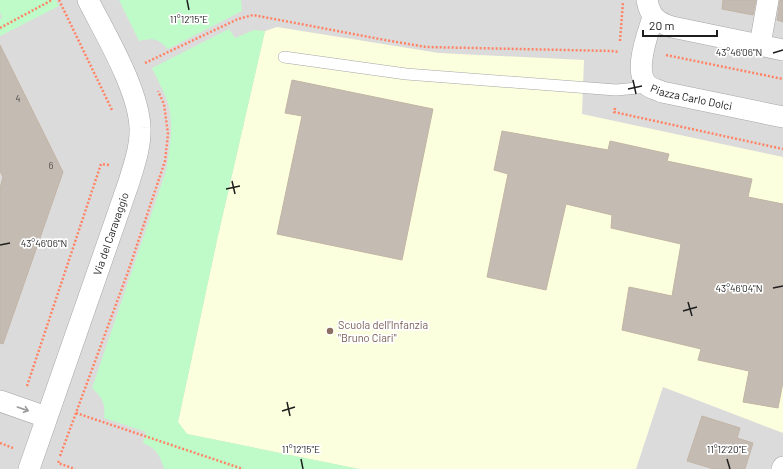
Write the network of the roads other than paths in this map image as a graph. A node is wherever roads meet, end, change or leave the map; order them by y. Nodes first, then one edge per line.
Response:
1 (88, 0) edge
2 (768, 0) edge
3 (650, 8) edge
4 (760, 45) junction
5 (783, 50) edge
6 (284, 57) dead end
7 (650, 87) junction
8 (783, 117) edge
9 (0, 401) edge
10 (46, 417) junction
11 (29, 469) edge

1 - 10 street, Via del Caravaggio
2 - 4 street
3 - 4 street
3 - 7 street, Piazza Carlo Dolci
4 - 5 street
6 - 7 lane
7 - 8 street, Piazza Carlo Dolci
9 -> 10 street
10 - 11 street, Via del Caravaggio

